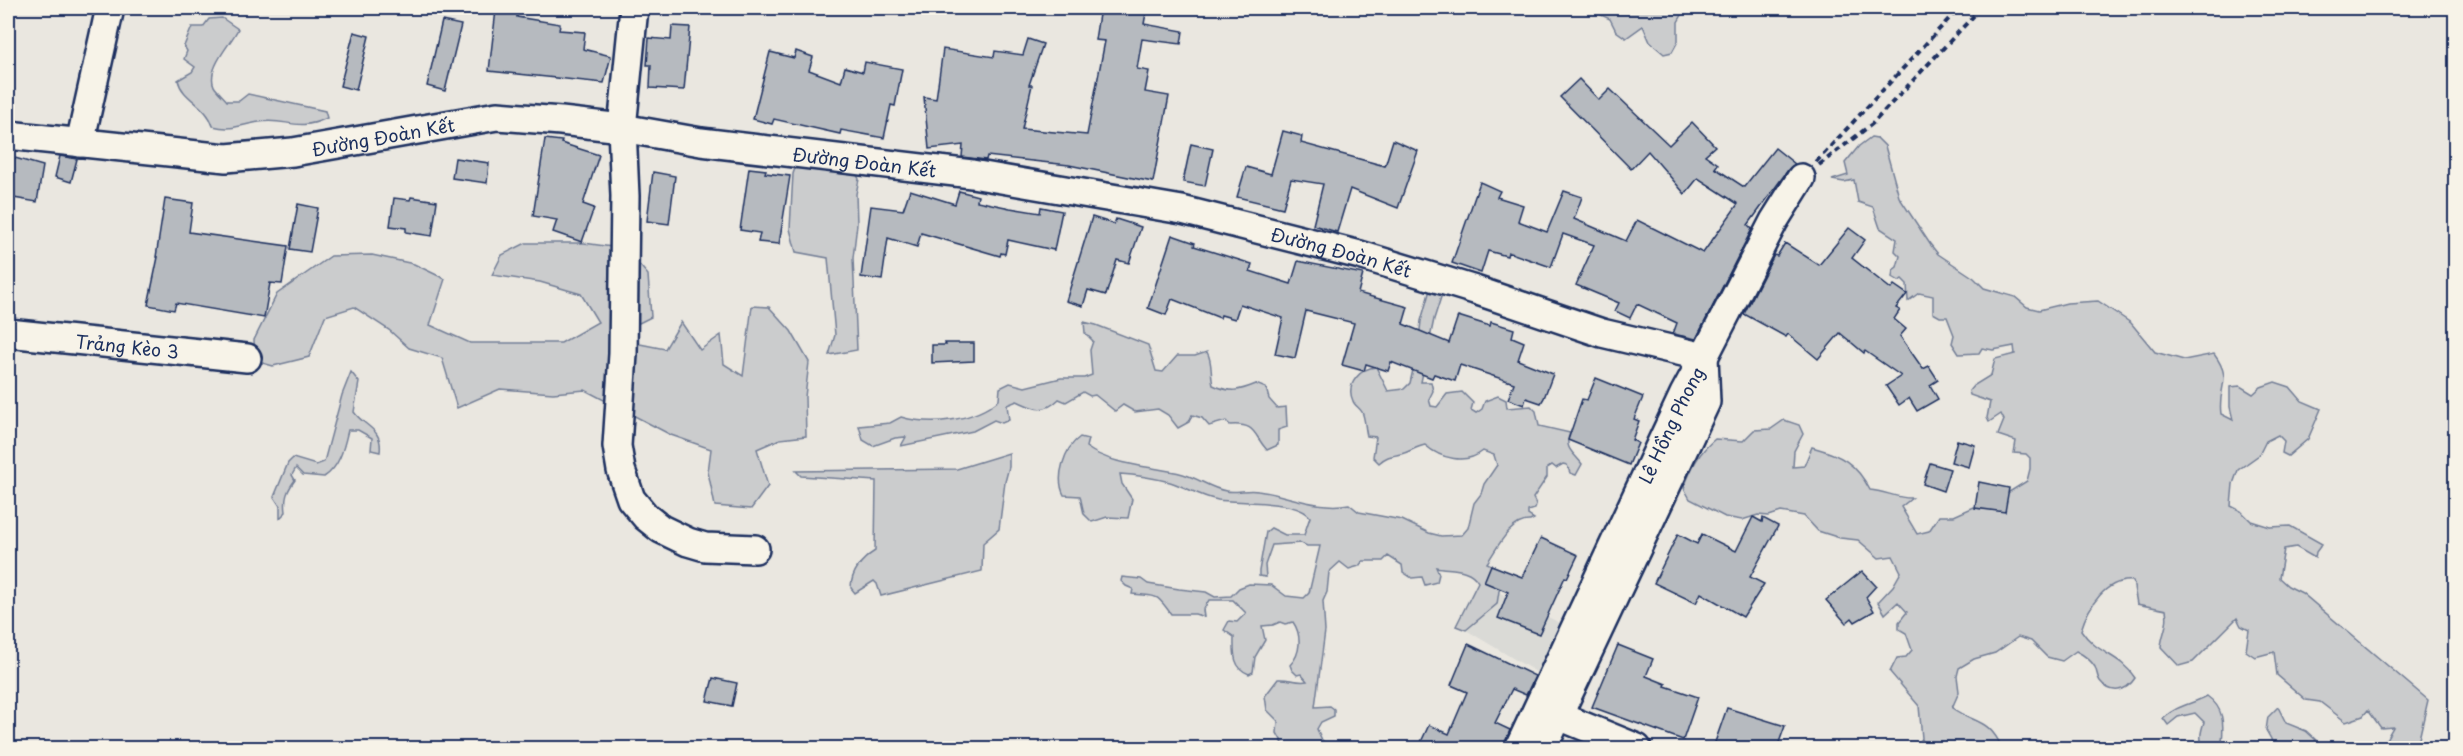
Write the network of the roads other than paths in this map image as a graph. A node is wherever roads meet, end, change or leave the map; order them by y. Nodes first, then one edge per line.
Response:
1 (110, 8) edge
2 (634, 8) edge
3 (622, 128) junction
4 (8, 135) edge
5 (80, 142) junction
6 (1801, 178) road end
7 (8, 333) edge
8 (1704, 357) junction
9 (247, 358) dead end
10 (755, 549) dead end
11 (1559, 716) junction
12 (1519, 748) edge
13 (1543, 748) edge
14 (1637, 748) edge

1 - 5 street
2 - 3 street
3 - 5 street, Đường Đoàn Kết
3 - 8 street, Đường Đoàn Kết
3 - 10 street
4 - 5 street, Đường Đoàn Kết
6 - 8 street
7 - 9 street, Trảng Kèo 3
8 - 11 street, Lê Hồng Phong
8 - 12 street, Lê Hồng Phong
11 - 13 street, Lê Hồng Phong
11 - 14 street

